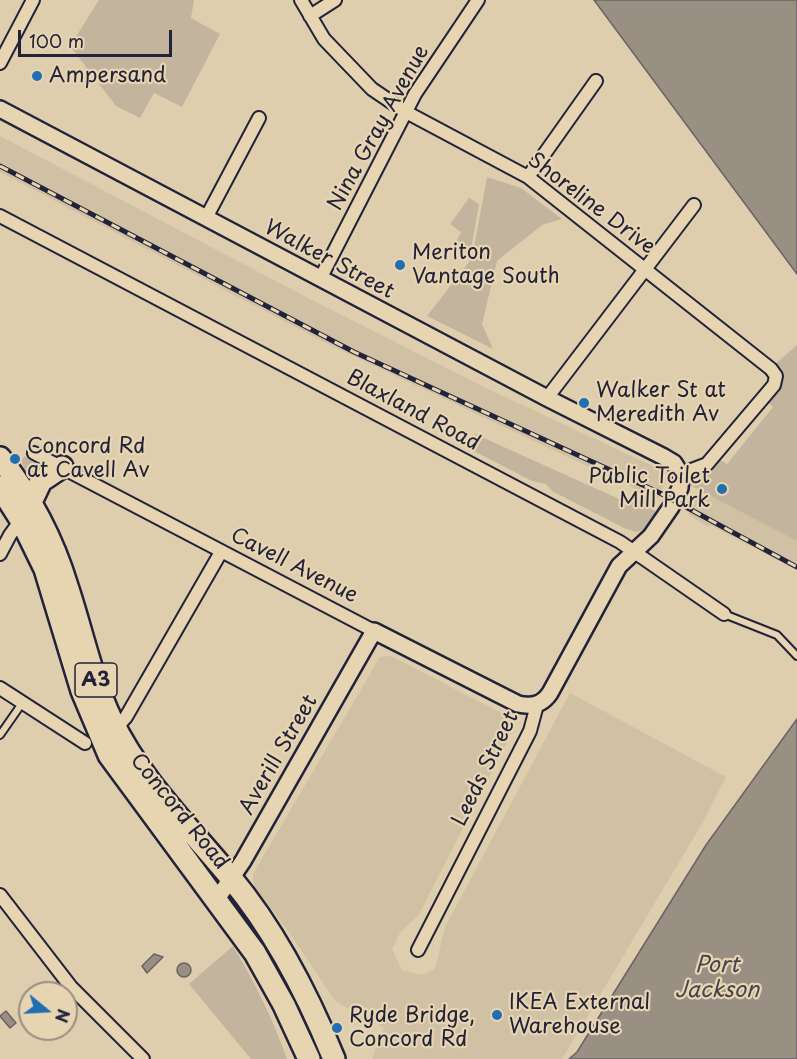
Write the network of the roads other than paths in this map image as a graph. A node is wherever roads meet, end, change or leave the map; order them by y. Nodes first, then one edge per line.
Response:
1 (33, 0) edge
2 (301, 0) edge
3 (335, 0) edge
4 (478, 0) edge
5 (310, 16) junction
6 (0, 63) edge
7 (596, 81) dead end
8 (0, 109) edge
9 (406, 112) junction
10 (259, 118) dead end
11 (528, 177) junction
12 (694, 206) dead end
13 (0, 216) edge
14 (206, 218) junction
15 (645, 269) junction
16 (320, 279) junction
17 (547, 398) junction
18 (34, 453) dead end
19 (0, 458) edge
20 (62, 467) junction
21 (681, 474) junction
22 (0, 487) edge
23 (26, 511) junction
24 (635, 551) junction
25 (221, 552) junction
26 (0, 554) edge
27 (724, 614) joint
28 (375, 631) junction
29 (797, 656) edge
30 (0, 688) edge
31 (23, 702) junction
32 (537, 705) junction
33 (116, 728) junction
34 (0, 735) edge
35 (85, 743) joint
36 (106, 748) junction
37 (232, 879) junction
38 (0, 895) edge
39 (217, 899) junction
40 (418, 950) dead end
41 (142, 1059) edge
42 (309, 1059) edge
43 (334, 1059) edge

1 - 6 street
2 - 5 street, Shoreline Drive
3 - 5 street
4 - 9 street, Nina Gray Avenue
5 - 9 street, Shoreline Drive
7 - 11 street
8 - 14 street, Walker Street
9 - 11 street, Shoreline Drive
9 - 16 street, Nina Gray Avenue
10 - 14 street
11 - 15 street, Shoreline Drive
12 - 15 street
13 - 24 street, Blaxland Road
14 - 16 street, Walker Street
15 - 17 street
15 - 21 street, Shoreline Drive
16 - 17 street, Walker Street
17 - 21 street, Walker Street
18 - 20 street, Cavell Avenue
19 - 23 highway, Concord Road / A3
20 - 23 highway
20 - 25 street, Cavell Avenue
21 - 24 street
22 - 23 highway, Concord Road / A3
23 - 26 street
23 - 33 highway, Concord Road / A3
23 - 36 highway, Concord Road / A3
24 - 27 street, Blaxland Road
24 - 32 street, Leeds Street
25 - 28 street, Cavell Avenue
25 - 33 street
27 - 29 lane, Blaxland Road
28 - 32 street, Cavell Avenue
28 - 37 street, Averill Street
30 - 31 street
31 - 34 lane
31 - 35 street
32 - 40 street, Leeds Street
33 - 37 highway, Concord Road / A3
35 - 36 highway
36 - 39 highway, Concord Road / A3
37 - 39 street, Averill Street
37 - 43 highway, Concord Road / A3
38 - 41 street
39 - 42 highway, Concord Road / A3

